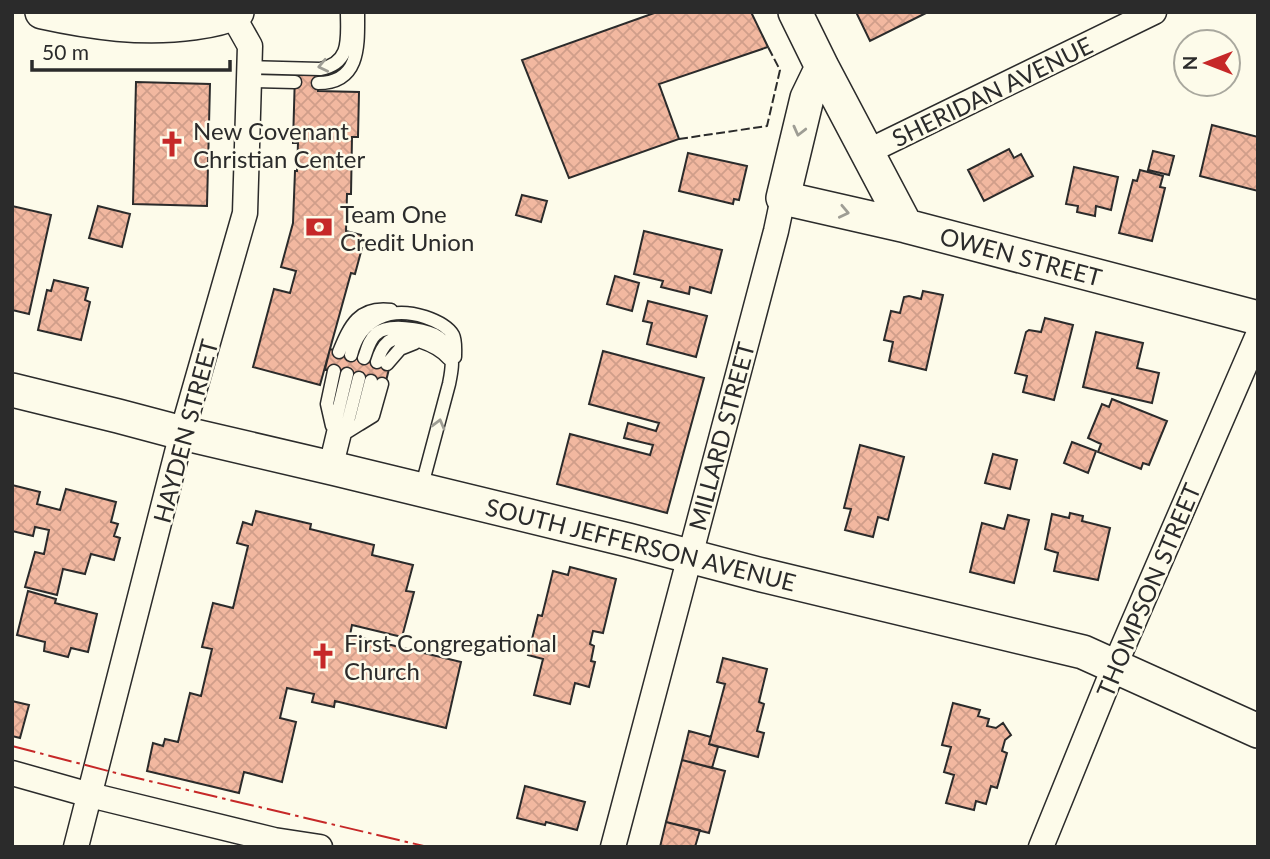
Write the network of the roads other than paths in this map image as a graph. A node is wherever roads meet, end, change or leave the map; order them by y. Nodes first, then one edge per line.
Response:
1 (41, 12) edge
2 (347, 12) edge
3 (358, 12) edge
4 (795, 12) edge
5 (1154, 12) edge
6 (234, 13) edge
7 (822, 66) junction
8 (249, 74) junction
9 (295, 82) dead end
10 (318, 83) dead end
11 (867, 152) junction
12 (783, 198) junction
13 (906, 226) junction
14 (1258, 318) edge
15 (1258, 335) edge
16 (364, 358) junction
17 (452, 366) junction
18 (359, 378) junction
19 (449, 384) junction
20 (12, 390) edge
21 (339, 432) junction
22 (182, 433) junction
23 (330, 468) junction
24 (421, 490) junction
25 (689, 556) junction
26 (1115, 665) junction
27 (1258, 731) edge
28 (12, 773) edge
29 (90, 795) junction
30 (76, 847) edge
31 (320, 847) edge
32 (613, 847) edge
33 (1041, 847) edge

1 - 6 street
2 -> 8 lane
3 - 10 lane
4 - 7 street
5 - 11 street, SHERIDAN AVENUE
6 - 8 street, HAYDEN STREET
7 - 11 street
7 -> 12 street, MILLARD STREET
8 - 9 lane
8 - 22 street, HAYDEN STREET
11 - 13 street
12 -> 13 street, OWEN STREET
12 - 25 street, MILLARD STREET
13 - 14 street, OWEN STREET
15 - 26 street, THOMPSON STREET
16 - 17 lane
16 - 17 lane
16 - 19 lane
17 - 19 lane
18 - 21 lane
18 - 21 lane
18 - 21 lane
24 -> 19 lane
20 - 22 street, SOUTH JEFFERSON AVENUE
21 - 23 lane
22 - 23 street, SOUTH JEFFERSON AVENUE
22 - 29 street, HAYDEN STREET
23 - 24 street, SOUTH JEFFERSON AVENUE
24 - 25 street, SOUTH JEFFERSON AVENUE
25 - 26 street, SOUTH JEFFERSON AVENUE
25 - 32 street, MILLARD STREET
26 - 27 street, SOUTH JEFFERSON AVENUE
26 - 33 street, THOMPSON STREET
28 - 29 street
29 - 30 street, HAYDEN STREET
29 - 31 street

